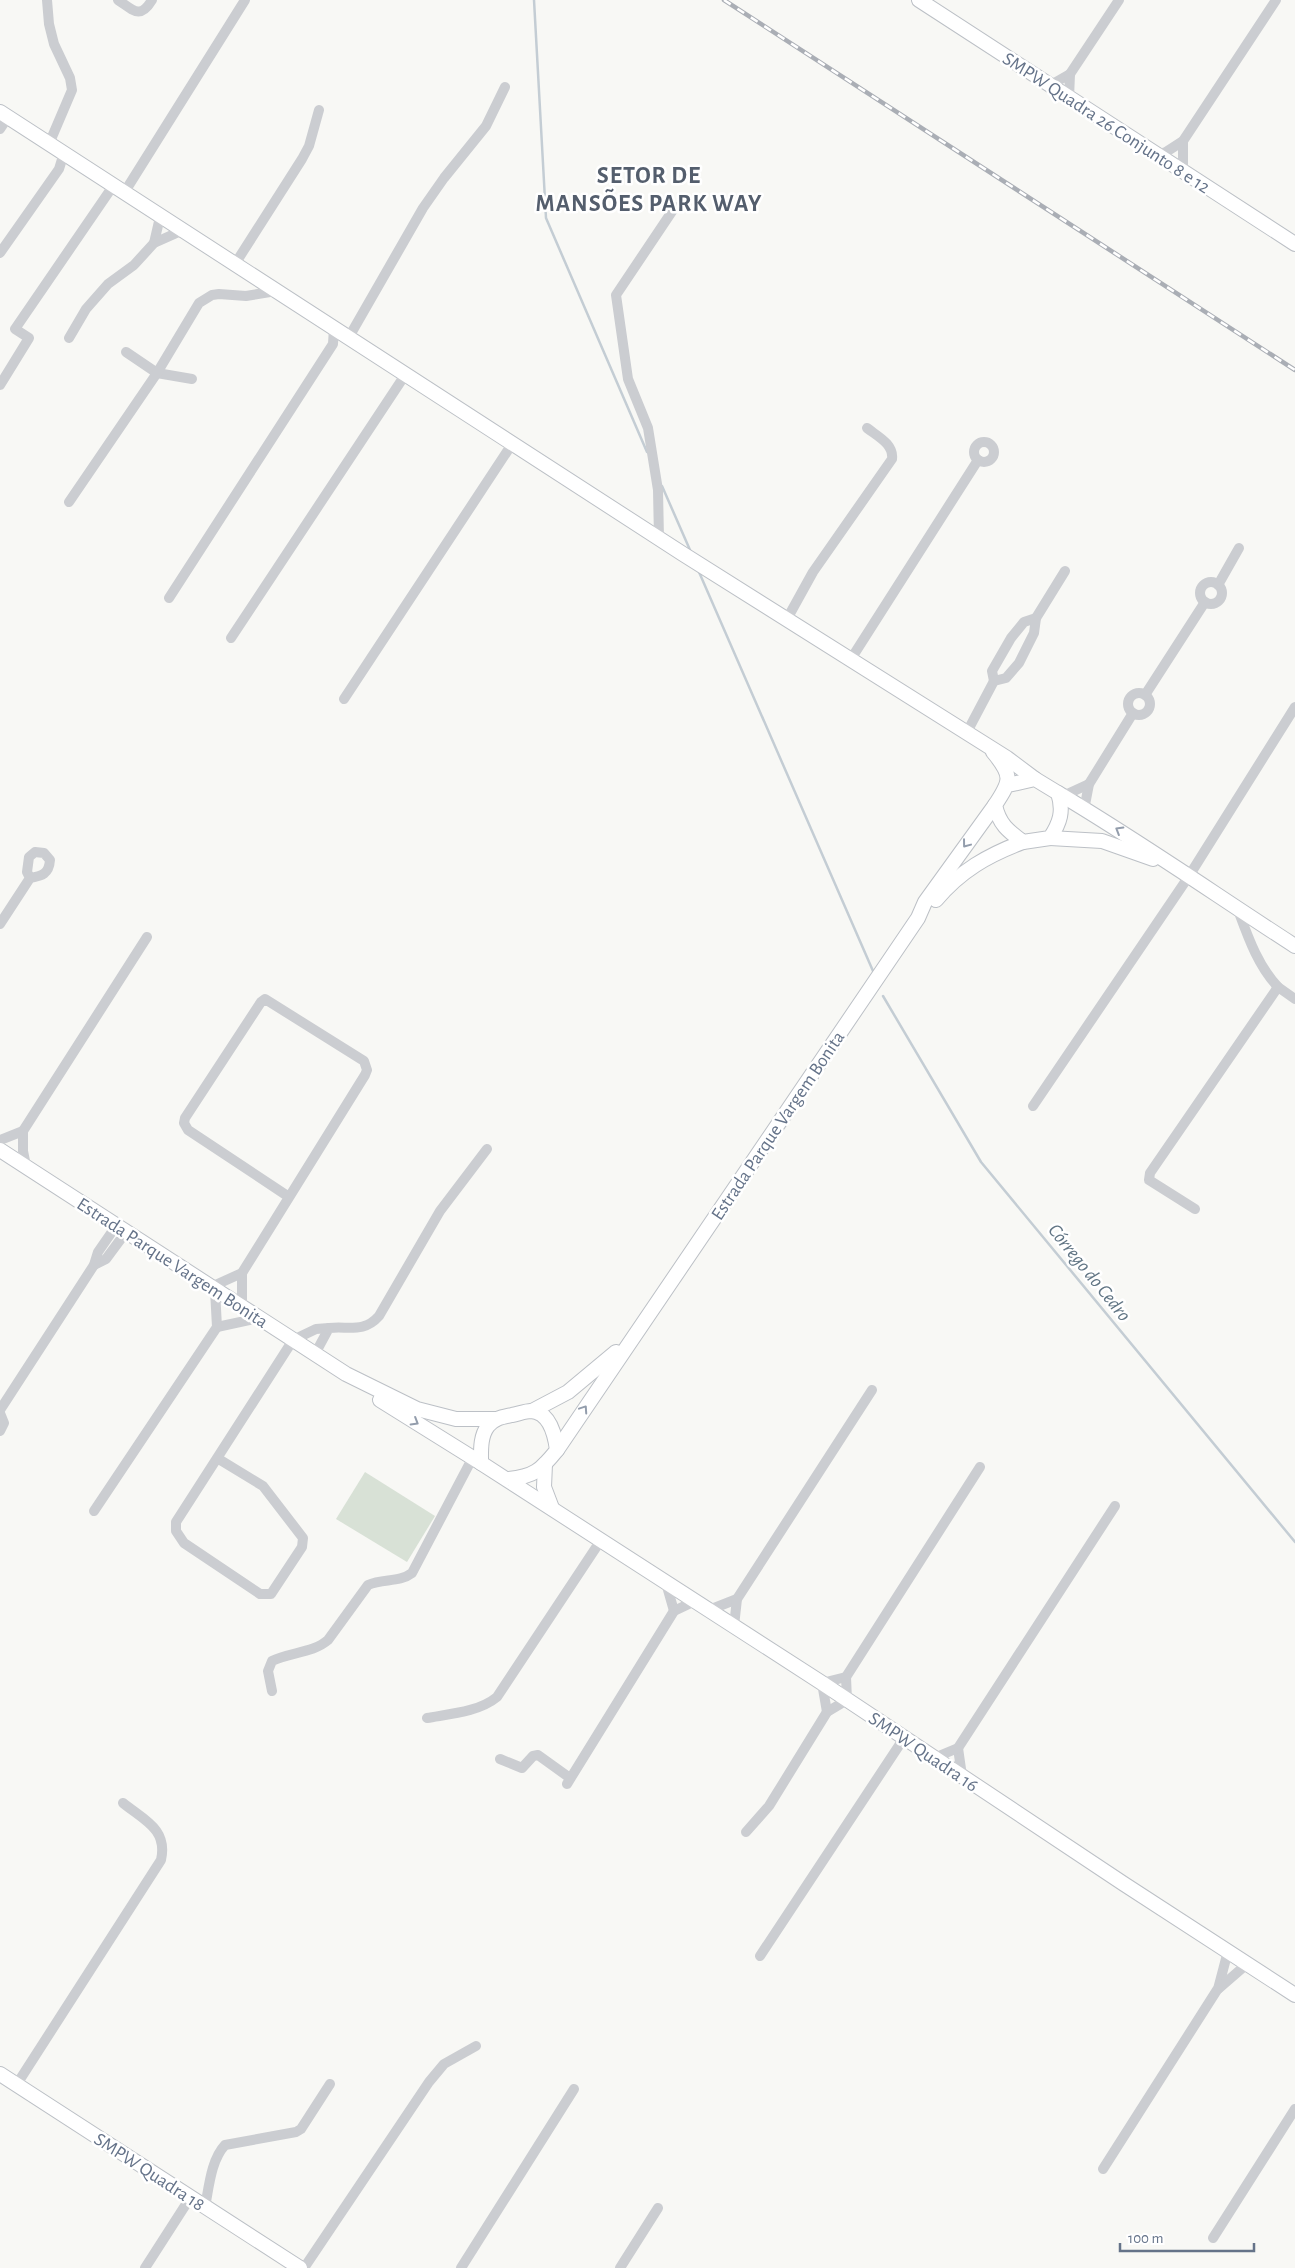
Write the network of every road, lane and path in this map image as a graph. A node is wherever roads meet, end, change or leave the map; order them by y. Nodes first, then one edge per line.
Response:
1 (47, 0) edge
2 (118, 0) edge
3 (152, 0) edge
4 (245, 0) edge
5 (919, 0) edge
6 (1119, 0) edge
7 (1276, 0) edge
8 (1070, 74) junction
9 (1049, 86) junction
10 (505, 87) dead end
11 (1069, 98) junction
12 (319, 110) dead end
13 (2, 119) edge
14 (1183, 141) junction
15 (48, 144) junction
16 (1157, 155) junction
17 (70, 157) junction
18 (1183, 172) junction
19 (119, 190) junction
20 (675, 207) dead end
21 (160, 217) junction
22 (182, 231) junction
23 (154, 243) junction
24 (1295, 244) edge
25 (0, 253) edge
26 (235, 264) junction
27 (276, 291) junction
28 (334, 328) junction
29 (69, 338) dead end
30 (350, 338) junction
31 (333, 344) junction
32 (126, 352) dead end
33 (156, 372) junction
34 (406, 375) junction
35 (192, 379) dead end
36 (0, 385) edge
37 (866, 428) dead end
38 (512, 444) junction
39 (978, 460) dead end
40 (69, 502) dead end
41 (660, 538) junction
42 (1240, 548) dead end
43 (1064, 571) dead end
44 (1218, 585) junction
45 (169, 598) dead end
46 (1205, 602) junction
47 (1036, 618) junction
48 (787, 619) junction
49 (231, 638) dead end
50 (851, 659) junction
51 (994, 681) junction
52 (1145, 695) junction
53 (344, 699) dead end
54 (1295, 707) edge
55 (1133, 713) junction
56 (966, 734) junction
57 (989, 748) junction
58 (1036, 779) junction
59 (1088, 784) junction
60 (1008, 785) junction
61 (1060, 795) junction
62 (995, 805) junction
63 (1084, 810) junction
64 (1050, 838) junction
65 (1024, 842) junction
66 (30, 878) dead end
67 (1190, 879) junction
68 (1238, 910) junction
69 (918, 918) junction
70 (0, 924) edge
71 (147, 937) dead end
72 (1295, 946) edge
73 (1278, 987) junction
74 (1295, 999) edge
75 (1033, 1106) dead end
76 (23, 1131) junction
77 (0, 1140) edge
78 (487, 1149) dead end
79 (0, 1150) edge
80 (26, 1166) junction
81 (289, 1197) junction
82 (1196, 1209) dead end
83 (121, 1229) junction
84 (242, 1273) junction
85 (213, 1288) junction
86 (242, 1308) junction
87 (259, 1318) junction
88 (217, 1327) junction
89 (329, 1328) junction
90 (636, 1332) junction
91 (293, 1340) junction
92 (315, 1354) junction
93 (346, 1374) junction
94 (872, 1390) dead end
95 (532, 1411) junction
96 (0, 1412) edge
97 (496, 1419) junction
98 (0, 1431) edge
99 (557, 1450) junction
100 (217, 1458) junction
101 (477, 1460) junction
102 (545, 1464) junction
103 (980, 1467) dead end
104 (507, 1479) junction
105 (1114, 1506) dead end
106 (552, 1508) junction
107 (94, 1511) dead end
108 (601, 1540) junction
109 (666, 1583) junction
110 (737, 1598) junction
111 (694, 1601) junction
112 (709, 1610) junction
113 (674, 1611) junction
114 (734, 1626) junction
115 (846, 1677) junction
116 (822, 1683) junction
117 (272, 1691) dead end
118 (847, 1700) junction
119 (827, 1712) junction
120 (427, 1718) dead end
121 (904, 1738) junction
122 (958, 1748) junction
123 (934, 1758) junction
124 (500, 1759) dead end
125 (962, 1776) junction
126 (123, 1803) dead end
127 (746, 1832) dead end
128 (1228, 1952) junction
129 (760, 1956) dead end
130 (1247, 1964) junction
131 (1218, 1990) junction
132 (1295, 1995) edge
133 (476, 2046) dead end
134 (0, 2074) edge
135 (17, 2084) junction
136 (330, 2084) dead end
137 (574, 2089) dead end
138 (1295, 2109) edge
139 (1103, 2169) dead end
140 (190, 2198) junction
141 (205, 2207) junction
142 (658, 2208) dead end
143 (1213, 2238) dead end
144 (145, 2268) edge
145 (302, 2268) edge
146 (461, 2268) edge
147 (620, 2268) edge

1 - 15 street
2 - 3 street
4 - 19 street
5 - 9 street, SMPW Quadra 26 Conjunto 8 e 12
6 - 8 street
7 - 14 street
8 - 9 street
8 - 11 street
9 - 11 street, SMPW Quadra 26 Conjunto 8 e 12
10 - 30 street
11 - 16 street, SMPW Quadra 26 Conjunto 8 e 12
12 - 26 street
13 - 15 street
14 - 16 street
14 - 18 street
15 - 17 street
16 - 18 street, SMPW Quadra 26 Conjunto 8 e 12
17 - 19 street
17 - 25 street
18 - 24 street, SMPW Quadra 26 Conjunto 8 e 12
19 - 21 street
19 - 36 street
20 - 41 street
21 - 22 street
21 - 23 street
22 - 23 street
22 - 26 street
23 - 29 street
26 - 27 street
27 - 28 street
27 - 33 street
28 - 30 street
28 - 31 street
30 - 31 street
30 - 34 street
31 - 45 street
32 - 33 street
33 - 35 street
33 - 40 street
34 - 38 street
34 - 49 street
37 - 48 street
38 - 41 street
38 - 53 street
39 - 50 street
41 - 48 street
42 - 44 street
43 - 47 street
44 - 46 street
44 - 46 street
46 - 52 street
47 - 51 street
47 - 51 street
48 - 50 street
50 - 56 street
51 - 56 street
52 - 55 street
52 - 55 street
54 - 67 street
55 - 59 street
56 - 57 street
57 - 58 street
57 - 60 street
58 - 60 street
58 - 61 street
59 - 61 street
59 - 63 street
60 - 62 street
61 - 63 street
61 - 64 street
62 - 65 street
62 -> 69 street, Estrada Parque Vargem Bonita
67 -> 63 street
64 - 65 street
64 - 67 street
65 - 69 street, Estrada Parque Vargem Bonita
66 - 70 street
67 - 68 street
67 - 75 street
68 - 72 street
68 - 73 street
69 - 90 street, Estrada Parque Vargem Bonita
71 - 76 street
73 - 74 street
73 - 82 street
76 - 77 street
76 - 80 street
78 - 89 street
79 - 80 street, Estrada Parque Vargem Bonita
80 - 83 street, Estrada Parque Vargem Bonita
81 - 81 street
81 - 84 street
83 - 85 street, Estrada Parque Vargem Bonita
83 - 96 street
84 - 85 street
84 - 86 street
85 - 86 street, Estrada Parque Vargem Bonita
85 - 88 street
86 - 87 street, Estrada Parque Vargem Bonita
87 - 88 street
87 - 91 street, Estrada Parque Vargem Bonita
88 - 107 street
89 - 91 street
89 - 92 street
90 - 95 street, Estrada Parque Vargem Bonita
99 -> 90 street, Estrada Parque Vargem Bonita
91 - 92 street, Estrada Parque Vargem Bonita
91 - 100 street
92 - 93 street, Estrada Parque Vargem Bonita
93 - 97 street, Estrada Parque Vargem Bonita
93 -> 101 street, Estrada Parque Vargem Bonita
94 - 110 street
95 - 97 street
95 - 99 street
96 - 98 street
97 - 101 street
99 - 102 street
100 - 100 street
101 - 104 street
101 - 117 street
102 - 104 street
102 - 106 street
103 - 115 street
104 - 106 street, SMPW Quadra 16
105 - 122 street
106 - 108 street, SMPW Quadra 16
108 - 109 street, SMPW Quadra 16
108 - 120 street
109 - 111 street, SMPW Quadra 16
109 - 113 street
110 - 112 street
110 - 114 street
111 - 112 street, SMPW Quadra 16
111 - 113 street
112 - 114 street, SMPW Quadra 16
113 - 124 street
114 - 116 street, SMPW Quadra 16
115 - 116 street
115 - 118 street
116 - 118 street, SMPW Quadra 16
116 - 119 street
118 - 119 street
118 - 121 street, SMPW Quadra 16
119 - 127 street
121 - 123 street, SMPW Quadra 16
121 - 129 street
122 - 123 street
122 - 125 street
123 - 125 street, SMPW Quadra 16
125 - 128 street, SMPW Quadra 16
126 - 135 street
128 - 130 street, SMPW Quadra 16
128 - 131 street
130 - 131 street
130 - 132 street, SMPW Quadra 16
131 - 139 street
133 - 145 street
134 - 135 street, SMPW Quadra 18
135 - 140 street, SMPW Quadra 18
136 - 141 street
137 - 146 street
138 - 143 street
140 - 141 street, SMPW Quadra 18
140 - 144 street
141 - 145 street, SMPW Quadra 18
142 - 147 street

